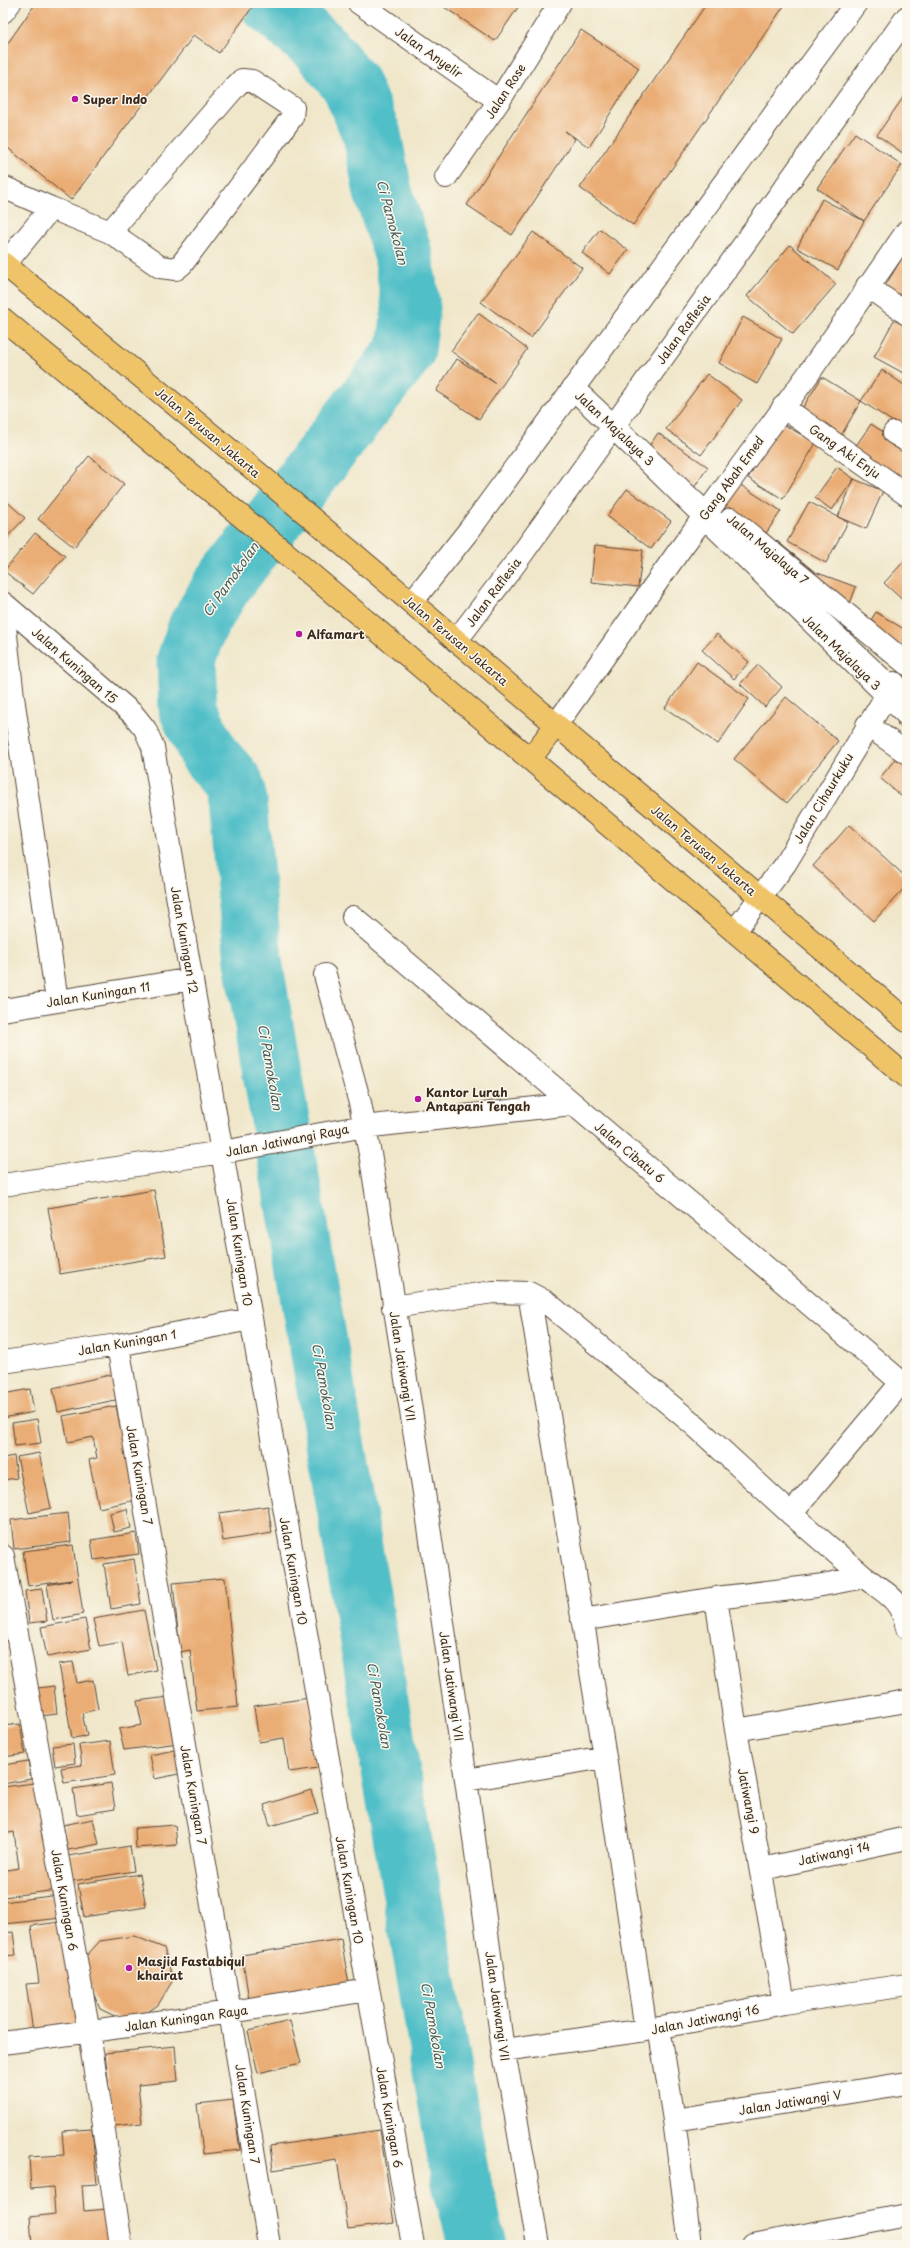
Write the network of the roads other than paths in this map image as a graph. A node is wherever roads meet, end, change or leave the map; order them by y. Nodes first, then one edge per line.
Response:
1 (10, 3) edge
2 (359, 3) edge
3 (560, 3) edge
4 (856, 3) edge
5 (3, 12) edge
6 (907, 16) edge
7 (499, 101) junction
8 (446, 177) dead end
9 (3, 187) edge
10 (50, 208) junction
11 (907, 231) edge
12 (110, 232) junction
13 (4, 263) edge
14 (868, 286) junction
15 (907, 314) edge
16 (3, 319) edge
17 (573, 388) junction
18 (783, 407) junction
19 (907, 495) edge
20 (412, 602) junction
21 (3, 603) edge
22 (3, 609) edge
23 (456, 641) junction
24 (907, 663) edge
25 (907, 703) edge
26 (907, 715) edge
27 (867, 724) junction
28 (556, 725) junction
29 (145, 729) joint
30 (907, 753) edge
31 (530, 758) junction
32 (761, 898) junction
33 (353, 917) dead end
34 (735, 931) junction
35 (325, 975) dead end
36 (192, 978) junction
37 (57, 1001) junction
38 (3, 1010) edge
39 (907, 1021) edge
40 (907, 1077) edge
41 (572, 1104) junction
42 (359, 1127) junction
43 (228, 1152) junction
44 (3, 1185) edge
45 (529, 1293) junction
46 (393, 1307) junction
47 (250, 1320) junction
48 (118, 1345) junction
49 (3, 1362) edge
50 (904, 1385) edge
51 (791, 1514) junction
52 (3, 1556) edge
53 (864, 1576) junction
54 (716, 1598) junction
55 (7, 1604) edge
56 (582, 1620) junction
57 (907, 1628) edge
58 (907, 1701) edge
59 (736, 1730) junction
60 (605, 1758) junction
61 (466, 1780) junction
62 (907, 1838) edge
63 (762, 1869) junction
64 (907, 1985) edge
65 (368, 1990) junction
66 (784, 2004) junction
67 (231, 2012) junction
68 (652, 2029) junction
69 (89, 2032) junction
70 (3, 2043) edge
71 (503, 2050) junction
72 (907, 2083) edge
73 (674, 2120) junction
74 (907, 2215) edge
75 (121, 2245) edge
76 (269, 2245) edge
77 (413, 2245) edge
78 (538, 2245) edge
79 (690, 2245) edge
80 (753, 2245) edge

1 - 5 street
2 - 7 street, Jalan Anyelir
3 - 7 street, Jalan Rose
4 - 17 street
6 - 23 street, Jalan Raflesia
7 - 8 street, Jalan Rose
9 - 10 street
10 - 12 street
10 - 13 street
11 - 14 street, Gang Abah Emed
12 - 12 street
13 - 20 main road, Jalan Terusan Jakarta
14 - 15 street
14 - 18 street, Gang Abah Emed
16 - 31 main road
17 - 20 street
17 - 24 street, Jalan Majalaya 7
17 - 25 street, Jalan Majalaya 3
17 - 26 street, Jalan Majalaya 3
18 - 19 street, Gang Aki Enju
18 - 28 street, Gang Abah Emed
20 - 23 main road, Jalan Terusan Jakarta
21 - 29 street, Jalan Kuningan 15
22 - 37 street
23 - 28 main road, Jalan Terusan Jakarta
24 - 27 street, Jalan Cihaurkuku
27 - 30 street
27 - 32 street, Jalan Cihaurkuku
28 - 31 main road
28 - 32 main road, Jalan Terusan Jakarta
29 - 36 street, Jalan Kuningan 12
31 - 34 main road
32 - 34 street, Jalan Cihaurkuku
32 - 39 main road, Jalan Terusan Jakarta
33 - 41 street, Jalan Cibatu 6
34 - 40 main road
35 - 42 street, Jalan Jatiwangi VII
36 - 37 street, Jalan Kuningan 11
36 - 43 street, Jalan Kuningan 12
37 - 38 street, Jalan Kuningan 11
41 - 42 street, Jalan Jatiwangi Raya
41 - 50 street, Jalan Cibatu 6
42 - 43 street, Jalan Jatiwangi Raya
42 - 46 street, Jalan Jatiwangi VII
43 - 44 street, Jalan Jatiwangi Raya
43 - 47 street, Jalan Kuningan 10
45 - 46 street
45 - 51 street
45 - 56 street
46 - 61 street, Jalan Jatiwangi VII
47 - 48 street, Jalan Kuningan 1
47 - 65 street, Jalan Kuningan 10
48 - 49 street, Jalan Kuningan 1
48 - 67 street, Jalan Kuningan 7
50 - 51 street
51 - 53 street
52 - 55 street, Jalan Kuningan 6
53 - 54 street
53 - 57 street
54 - 56 street
54 - 59 street, Jatiwangi 9
55 - 69 street, Jalan Kuningan 6
56 - 60 street
58 - 59 street
59 - 63 street, Jatiwangi 9
60 - 61 street
60 - 68 street
61 - 71 street, Jalan Jatiwangi VII
62 - 63 street, Jatiwangi 14
63 - 66 street, Jatiwangi 9
64 - 66 street, Jalan Jatiwangi 16
65 - 67 street, Jalan Kuningan Raya
65 - 77 street, Jalan Kuningan 6
66 - 68 street, Jalan Jatiwangi 16
67 - 69 street, Jalan Kuningan Raya
67 - 76 street, Jalan Kuningan 7
68 - 71 street, Jalan Jatiwangi 16
68 - 73 street
69 - 70 street, Jalan Kuningan Raya
69 - 75 street, Jalan Kuningan 6
71 - 78 street, Jalan Jatiwangi VII
72 - 73 street, Jalan Jatiwangi V
73 - 79 street
74 - 80 street

